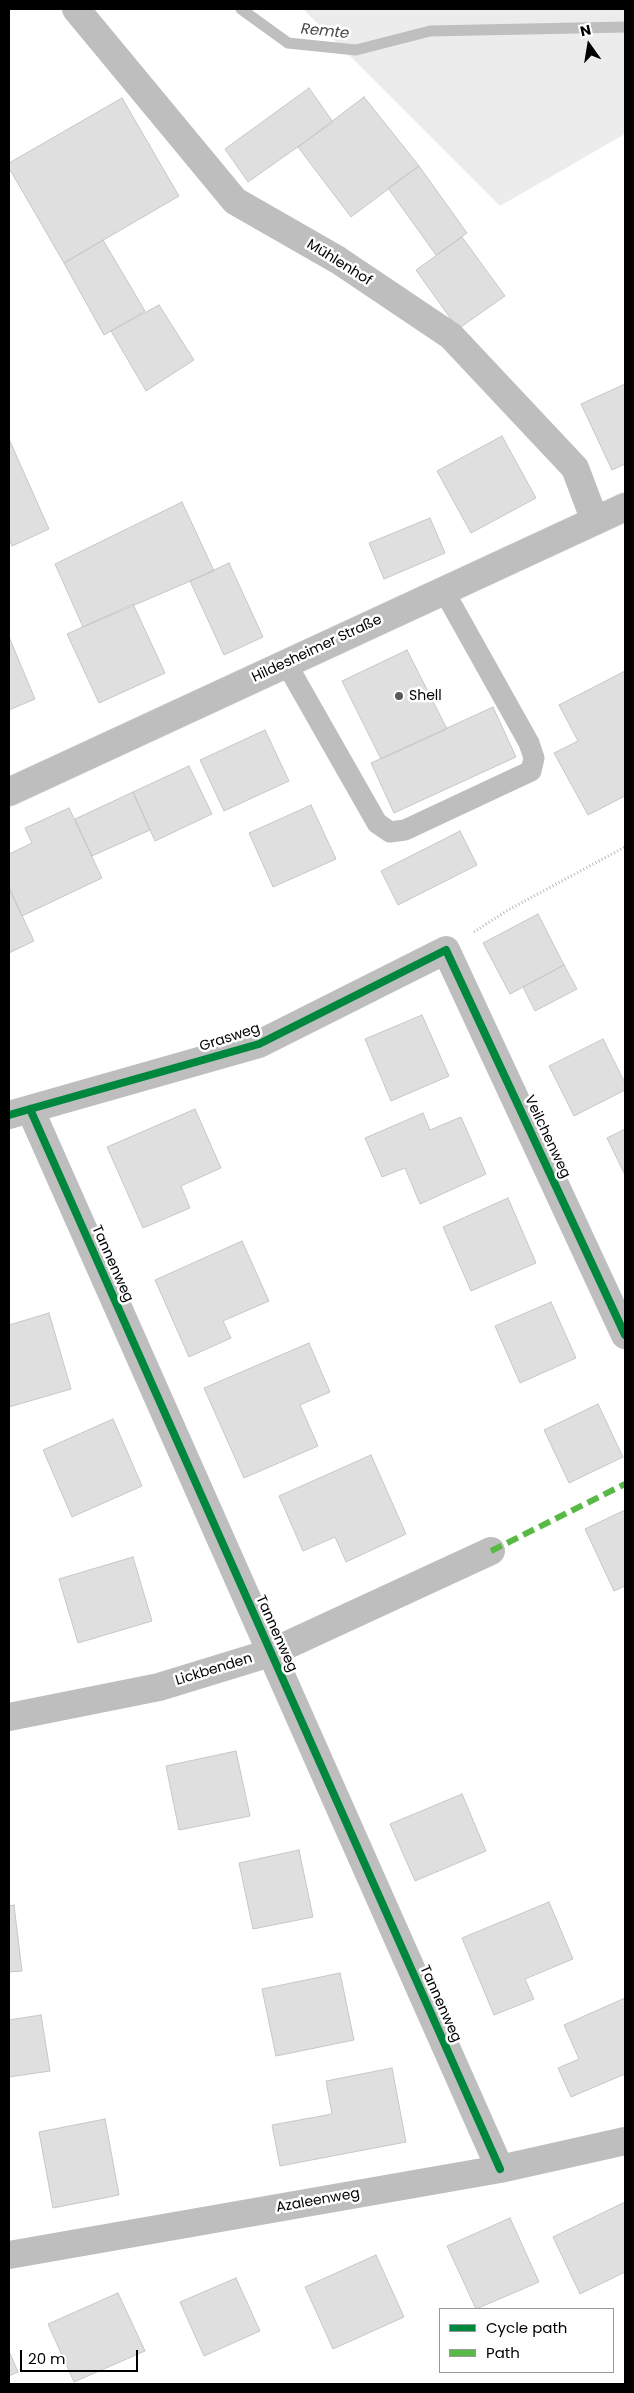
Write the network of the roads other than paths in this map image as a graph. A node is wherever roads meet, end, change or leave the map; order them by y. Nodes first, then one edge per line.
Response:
1 (76, 9) edge
2 (625, 507) edge
3 (595, 521) junction
4 (444, 590) junction
5 (286, 663) junction
6 (9, 792) edge
7 (446, 950) joint
8 (19, 1112) edge
9 (625, 1335) edge
10 (491, 1551) dead end
11 (270, 1653) junction
12 (9, 1717) edge
13 (625, 2141) edge
14 (500, 2169) junction
15 (9, 2255) edge

1 - 3 street, Mühlenhof
2 - 3 street, Hildesheimer Straße
3 - 4 street, Hildesheimer Straße
4 - 5 street, Hildesheimer Straße
4 - 5 lane
5 - 6 street, Hildesheimer Straße
7 - 8 street, Grasweg
7 - 9 street, Veilchenweg
8 - 11 street, Tannenweg
10 - 11 street, Lickbenden
11 - 12 street, Lickbenden
11 - 14 street, Tannenweg
13 - 14 street, Azaleenweg
14 - 15 street, Azaleenweg

